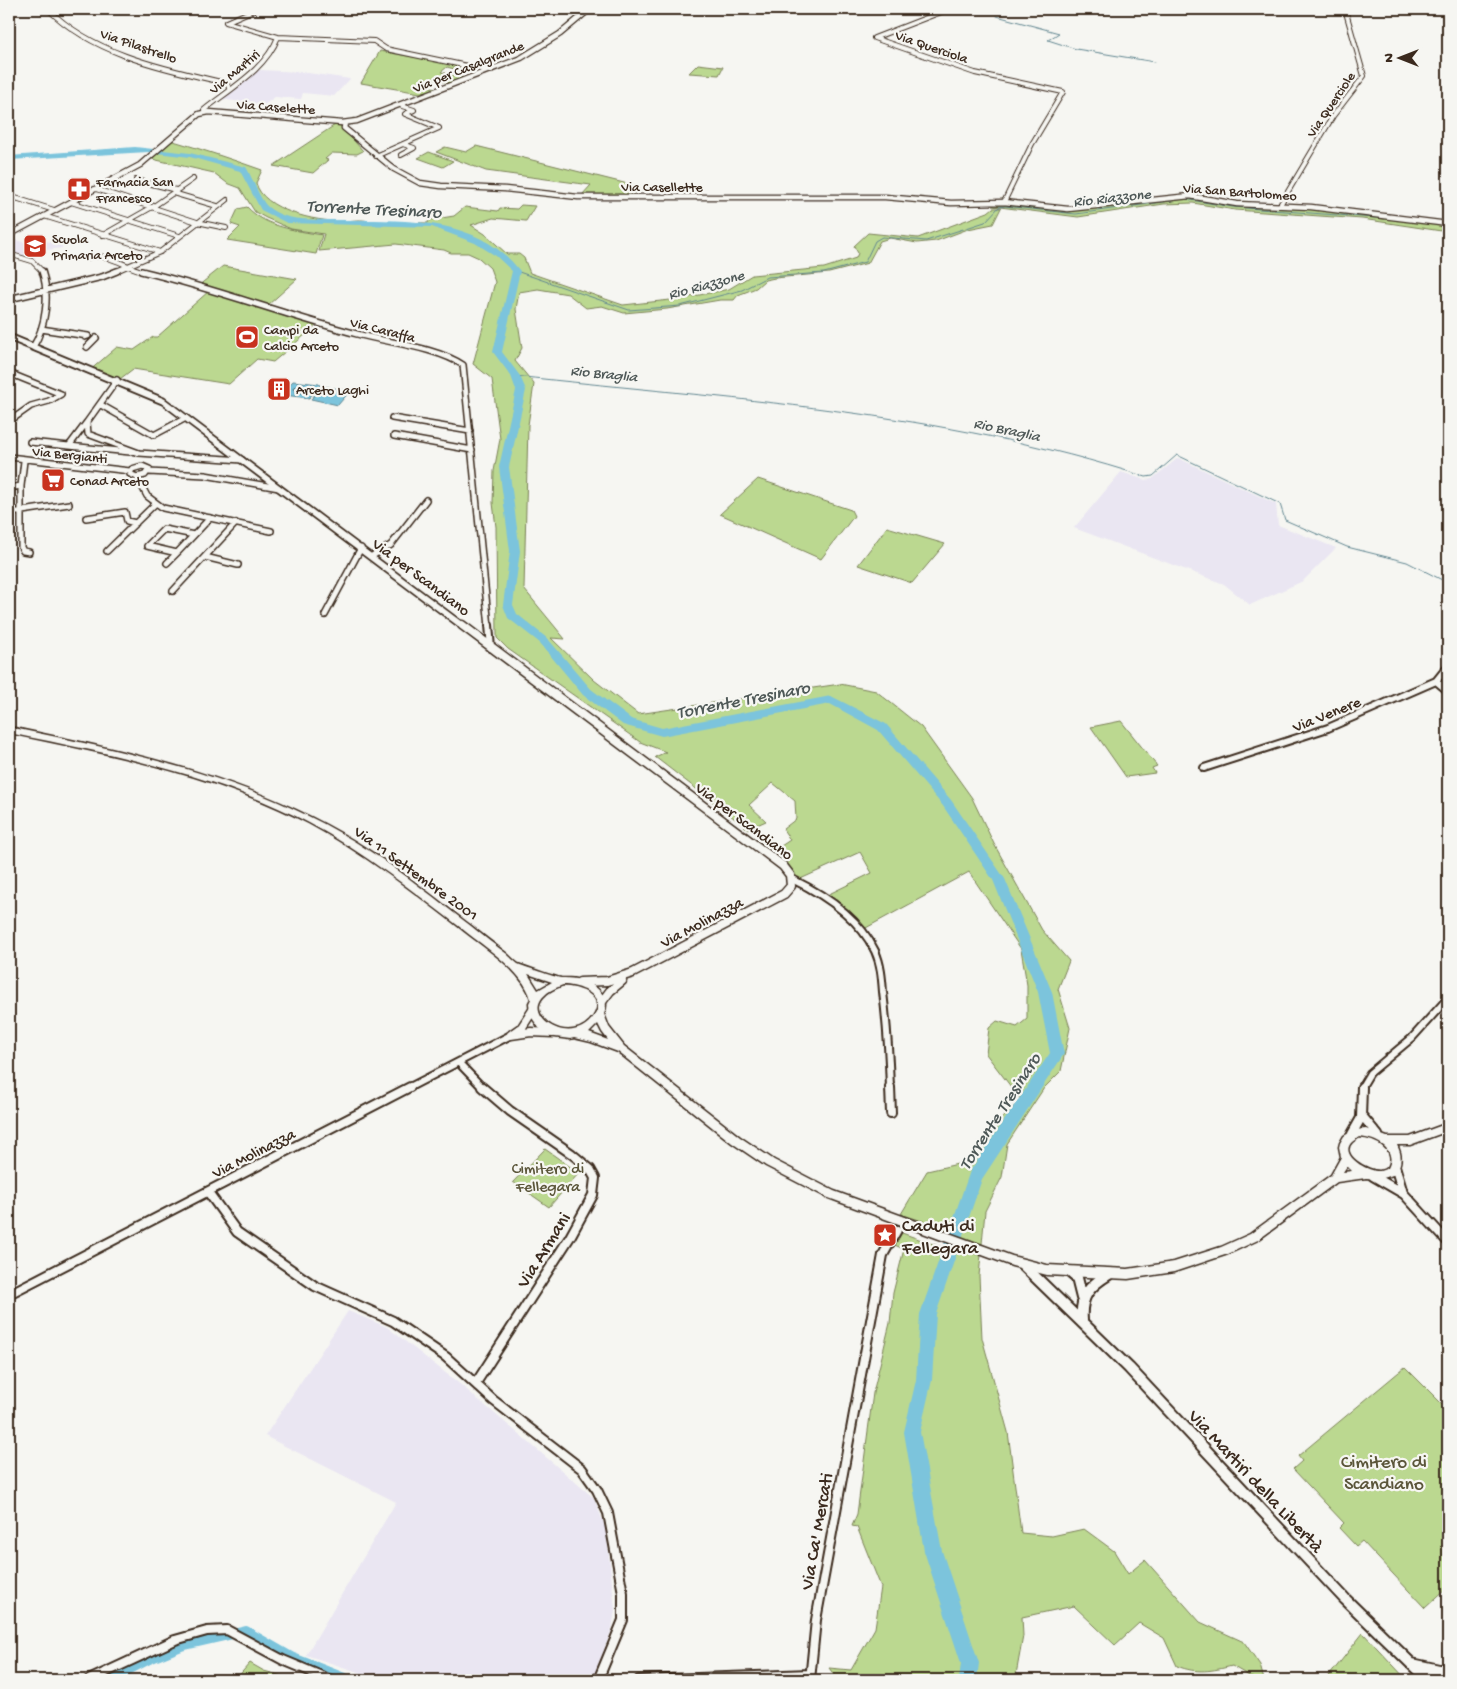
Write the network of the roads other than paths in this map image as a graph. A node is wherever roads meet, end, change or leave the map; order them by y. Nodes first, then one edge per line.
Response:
1 (48, 9) edge
2 (256, 9) edge
3 (590, 9) edge
4 (949, 9) edge
5 (1345, 9) edge
6 (278, 37) junction
7 (491, 71) junction
8 (230, 88) junction
9 (402, 106) dead end
10 (205, 112) junction
11 (345, 123) junction
12 (403, 144) junction
13 (401, 155) dead end
14 (376, 156) junction
15 (136, 180) dead end
16 (193, 180) dead end
17 (96, 188) junction
18 (175, 192) junction
19 (9, 196) edge
20 (227, 200) dead end
21 (71, 202) junction
22 (1004, 202) junction
23 (1280, 205) junction
24 (154, 206) junction
25 (217, 206) junction
26 (54, 210) junction
27 (44, 216) junction
28 (128, 220) junction
29 (197, 222) junction
30 (1448, 224) edge
31 (226, 228) dead end
32 (9, 234) edge
33 (103, 234) junction
34 (179, 236) junction
35 (160, 252) junction
36 (9, 254) edge
37 (86, 258) dead end
38 (129, 267) junction
39 (45, 292) junction
40 (9, 299) edge
41 (41, 329) junction
42 (85, 336) junction
43 (9, 337) edge
44 (96, 338) junction
45 (87, 346) dead end
46 (33, 347) junction
47 (9, 373) edge
48 (117, 380) junction
49 (101, 405) junction
50 (14, 418) dead end
51 (186, 418) junction
52 (392, 418) dead end
53 (87, 422) junction
54 (470, 431) junction
55 (394, 436) dead end
56 (30, 442) dead end
57 (69, 446) junction
58 (472, 450) junction
59 (139, 453) junction
60 (148, 454) junction
61 (9, 458) edge
62 (242, 460) junction
63 (24, 461) junction
64 (142, 466) junction
65 (130, 471) junction
66 (149, 472) junction
67 (262, 475) junction
68 (137, 477) junction
69 (252, 483) junction
70 (21, 486) junction
71 (9, 488) edge
72 (280, 489) junction
73 (426, 500) dead end
74 (69, 504) dead end
75 (155, 504) junction
76 (22, 511) junction
77 (9, 513) edge
78 (86, 518) dead end
79 (210, 518) junction
80 (136, 523) junction
81 (236, 524) junction
82 (271, 531) dead end
83 (194, 535) junction
84 (362, 548) junction
85 (107, 551) dead end
86 (30, 552) dead end
87 (177, 553) junction
88 (372, 556) junction
89 (205, 557) junction
90 (167, 563) dead end
91 (238, 565) dead end
92 (173, 591) dead end
93 (325, 615) dead end
94 (491, 648) junction
95 (1448, 666) edge
96 (1436, 681) junction
97 (1448, 691) edge
98 (9, 730) edge
99 (1204, 768) dead end
100 (792, 879) junction
101 (784, 894) joint
102 (514, 965) junction
103 (633, 973) junction
104 (562, 981) junction
105 (580, 982) junction
106 (1448, 998) edge
107 (536, 999) junction
108 (602, 1003) junction
109 (533, 1010) junction
110 (600, 1015) junction
111 (553, 1033) junction
112 (573, 1034) junction
113 (511, 1035) junction
114 (621, 1049) junction
115 (460, 1063) junction
116 (891, 1113) dead end
117 (1363, 1117) junction
118 (1448, 1127) edge
119 (1352, 1134) junction
120 (1382, 1138) junction
121 (1410, 1141) junction
122 (1346, 1157) junction
123 (1396, 1164) junction
124 (1369, 1174) junction
125 (1335, 1178) junction
126 (208, 1192) junction
127 (1404, 1194) junction
128 (898, 1225) junction
129 (1448, 1242) edge
130 (1023, 1264) junction
131 (1071, 1273) junction
132 (1109, 1274) junction
133 (9, 1294) edge
134 (1082, 1298) junction
135 (1082, 1320) junction
136 (476, 1383) junction
137 (1408, 1663) junction
138 (1444, 1670) edge
139 (810, 1677) edge
140 (89, 1680) edge
141 (331, 1680) edge
142 (598, 1680) edge
143 (639, 1680) edge
144 (1428, 1680) edge
145 (1433, 1680) edge

1 - 8 street, Via Pilastrello
2 - 6 street
3 - 7 street, Via per Casalgrande
4 - 22 street, Via Querciola
5 - 23 street, Via Querciole
6 - 7 street
6 - 8 street, Via Martiri
7 - 11 street, Via per Casalgrande
8 - 10 street, Via Martiri
9 - 12 street
10 - 11 street, Via Caselette
10 - 17 street, Via Martiri
11 - 14 street, Via Casellette
12 - 13 street
12 - 14 street
14 - 22 street, Via Casellette
15 - 18 street
16 - 18 street
17 - 21 street, Via Martiri
17 - 24 street
18 - 24 street
18 - 25 street
19 - 26 street
20 - 25 street
21 - 26 street, Via Martiri
21 - 28 street
22 - 23 street, Via San Bartolomeo
23 - 30 street, Via San Bartolomeo
24 - 28 street
24 - 29 street
25 - 29 street
26 - 27 street, Via Martiri
27 - 32 street, Via Martiri
27 - 33 street
28 - 33 street
28 - 34 street
29 - 31 street
29 - 34 street
33 - 35 street
34 - 35 street
35 - 38 street
36 - 39 street
37 - 38 street
38 - 39 street
38 - 54 street, Via Caraffa
39 - 40 street
39 - 41 street
41 - 42 street
41 - 46 street
42 - 44 street
42 - 44 street
43 - 46 street, Via per Scandiano
44 - 45 street
46 - 48 street, Via per Scandiano
47 - 50 street
48 - 49 street
48 - 51 street, Via per Scandiano
49 - 51 street
49 - 53 street
51 - 62 street, Via per Scandiano
52 - 54 street
53 - 57 street
53 - 59 street
54 - 58 street, Via Caraffa
55 - 58 street
56 - 57 street
57 - 59 street
58 - 94 street, Via Caraffa
59 - 60 street
60 - 62 street
60 - 64 street
61 - 63 street, Via Bergianti
62 - 67 street, Via per Scandiano
63 - 65 street, Via Bergianti
63 - 70 street
64 - 65 street, Via Bergianti
64 - 66 street
65 - 68 street, Via Bergianti
66 - 68 street
66 - 69 street
67 - 69 street
67 - 72 street, Via per Scandiano
68 - 75 street, Via Bergianti
69 - 72 street
70 - 71 street
70 - 76 street
72 - 84 street, Via per Scandiano
73 - 88 street
74 - 76 street
75 - 79 street
75 - 80 street
76 - 77 street
76 - 86 street
78 - 80 street
79 - 81 street
79 - 83 street
80 - 85 street
81 - 82 street
81 - 89 street
83 - 87 street
83 - 87 street
84 - 88 street, Via per Scandiano
84 - 93 street
87 - 90 street
88 - 94 street, Via per Scandiano
89 - 91 street
89 - 92 street
94 - 100 street, Via per Scandiano
95 - 96 street, Via Venere
96 - 97 street
96 - 99 street, Via Venere
98 - 102 main road, Via 11 Settembre 2001
100 - 101 street, Via per Scandiano
100 - 116 street, Via per Scandiano
101 - 103 street, Via Molinazza
102 - 104 main road, Via 11 Settembre 2001
102 - 107 main road, Via 11 Settembre 2001
103 - 105 street
103 - 108 street
104 - 105 main road, Via 11 Settembre 2001
104 - 107 main road
105 - 108 main road
106 - 117 street
107 - 109 main road
108 - 110 main road
109 - 111 main road
109 - 113 street, Via Molinazza
110 - 112 main road
110 - 114 main road
111 - 112 main road
111 - 113 street, Via Molinazza
112 - 114 main road
113 - 115 street, Via Molinazza
114 - 128 main road
115 - 126 street, Via Molinazza
115 - 136 street, Via Armani
117 - 119 street
117 - 120 street
118 - 121 main road
119 - 120 main road
119 - 122 main road
120 - 121 main road
120 - 123 main road
121 - 123 main road
122 - 124 main road
122 - 125 main road
123 - 124 main road
123 - 127 street
124 - 125 main road
124 - 127 street
125 - 132 main road
126 - 133 street, Via Molinazza
126 - 136 street
127 - 129 street
128 - 130 main road
128 - 139 street, Via Ca' Mercati
130 - 131 main road
130 - 135 street, Via Martiri della Libertà
131 - 132 main road
131 - 134 street
132 - 134 street
134 - 135 street
135 - 137 street, Via Martiri della Libertà
136 - 142 street
137 - 138 street
137 - 144 street, Via Martiri della Libertà
138 - 145 street
139 - 143 street, Via Ca' Mercati
140 - 141 street

